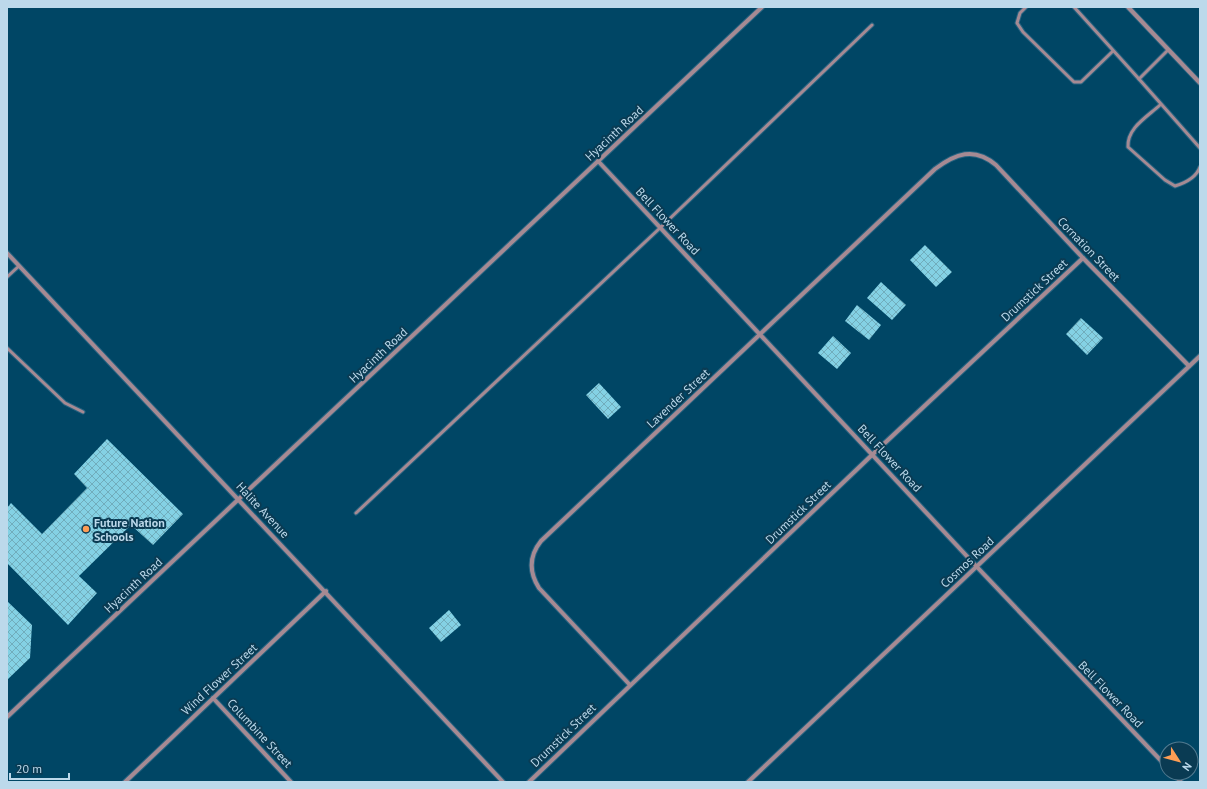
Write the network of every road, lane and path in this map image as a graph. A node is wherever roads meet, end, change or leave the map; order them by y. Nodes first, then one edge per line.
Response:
1 (762, 7) edge
2 (1026, 7) edge
3 (1074, 7) edge
4 (1128, 7) edge
5 (872, 24) dead end
6 (1168, 50) junction
7 (1114, 51) junction
8 (1139, 79) junction
9 (1200, 83) edge
10 (1160, 105) junction
11 (1200, 148) edge
12 (969, 154) joint
13 (598, 161) junction
14 (1200, 167) edge
15 (660, 228) junction
16 (7, 253) edge
17 (1083, 258) junction
18 (19, 266) junction
19 (7, 277) edge
20 (759, 334) junction
21 (7, 348) edge
22 (1200, 356) edge
23 (1190, 366) junction
24 (83, 412) dead end
25 (873, 454) junction
26 (239, 498) junction
27 (356, 513) dead end
28 (977, 567) junction
29 (326, 592) junction
30 (630, 685) junction
31 (213, 698) junction
32 (7, 717) edge
33 (1159, 759) edge
34 (125, 782) edge
35 (291, 782) edge
36 (504, 782) edge
37 (529, 782) edge
38 (748, 782) edge

1 - 13 street, Hyacinth Road
2 - 7 lane
3 - 7 lane
4 - 6 street
5 - 15 lane
6 - 8 lane
6 - 9 street
7 - 8 lane
8 - 10 lane
10 - 11 lane
10 - 14 lane
12 - 17 street, Cornation Street
12 - 20 street, Lavender Street
13 - 15 street, Bell Flower Road
13 - 26 street, Hyacinth Road
15 - 20 street, Bell Flower Road
15 - 27 lane
16 - 18 street, Halite Avenue
17 - 23 street, Cornation Street
17 - 25 street, Drumstick Street
18 - 19 lane
18 - 26 street, Halite Avenue
20 - 25 street, Bell Flower Road
20 - 30 street, Lavender Street
21 - 24 lane
22 - 23 street, Cosmos Road
23 - 28 street, Cosmos Road
25 - 28 street, Bell Flower Road
25 - 30 street, Drumstick Street
26 - 29 street, Halite Avenue
26 - 32 street, Hyacinth Road
28 - 33 street, Bell Flower Road
28 - 38 street, Cosmos Road
29 - 31 street, Wind Flower Street
29 - 36 street, Halite Avenue
30 - 37 street, Drumstick Street
31 - 34 street, Wind Flower Street
31 - 35 street, Columbine Street

